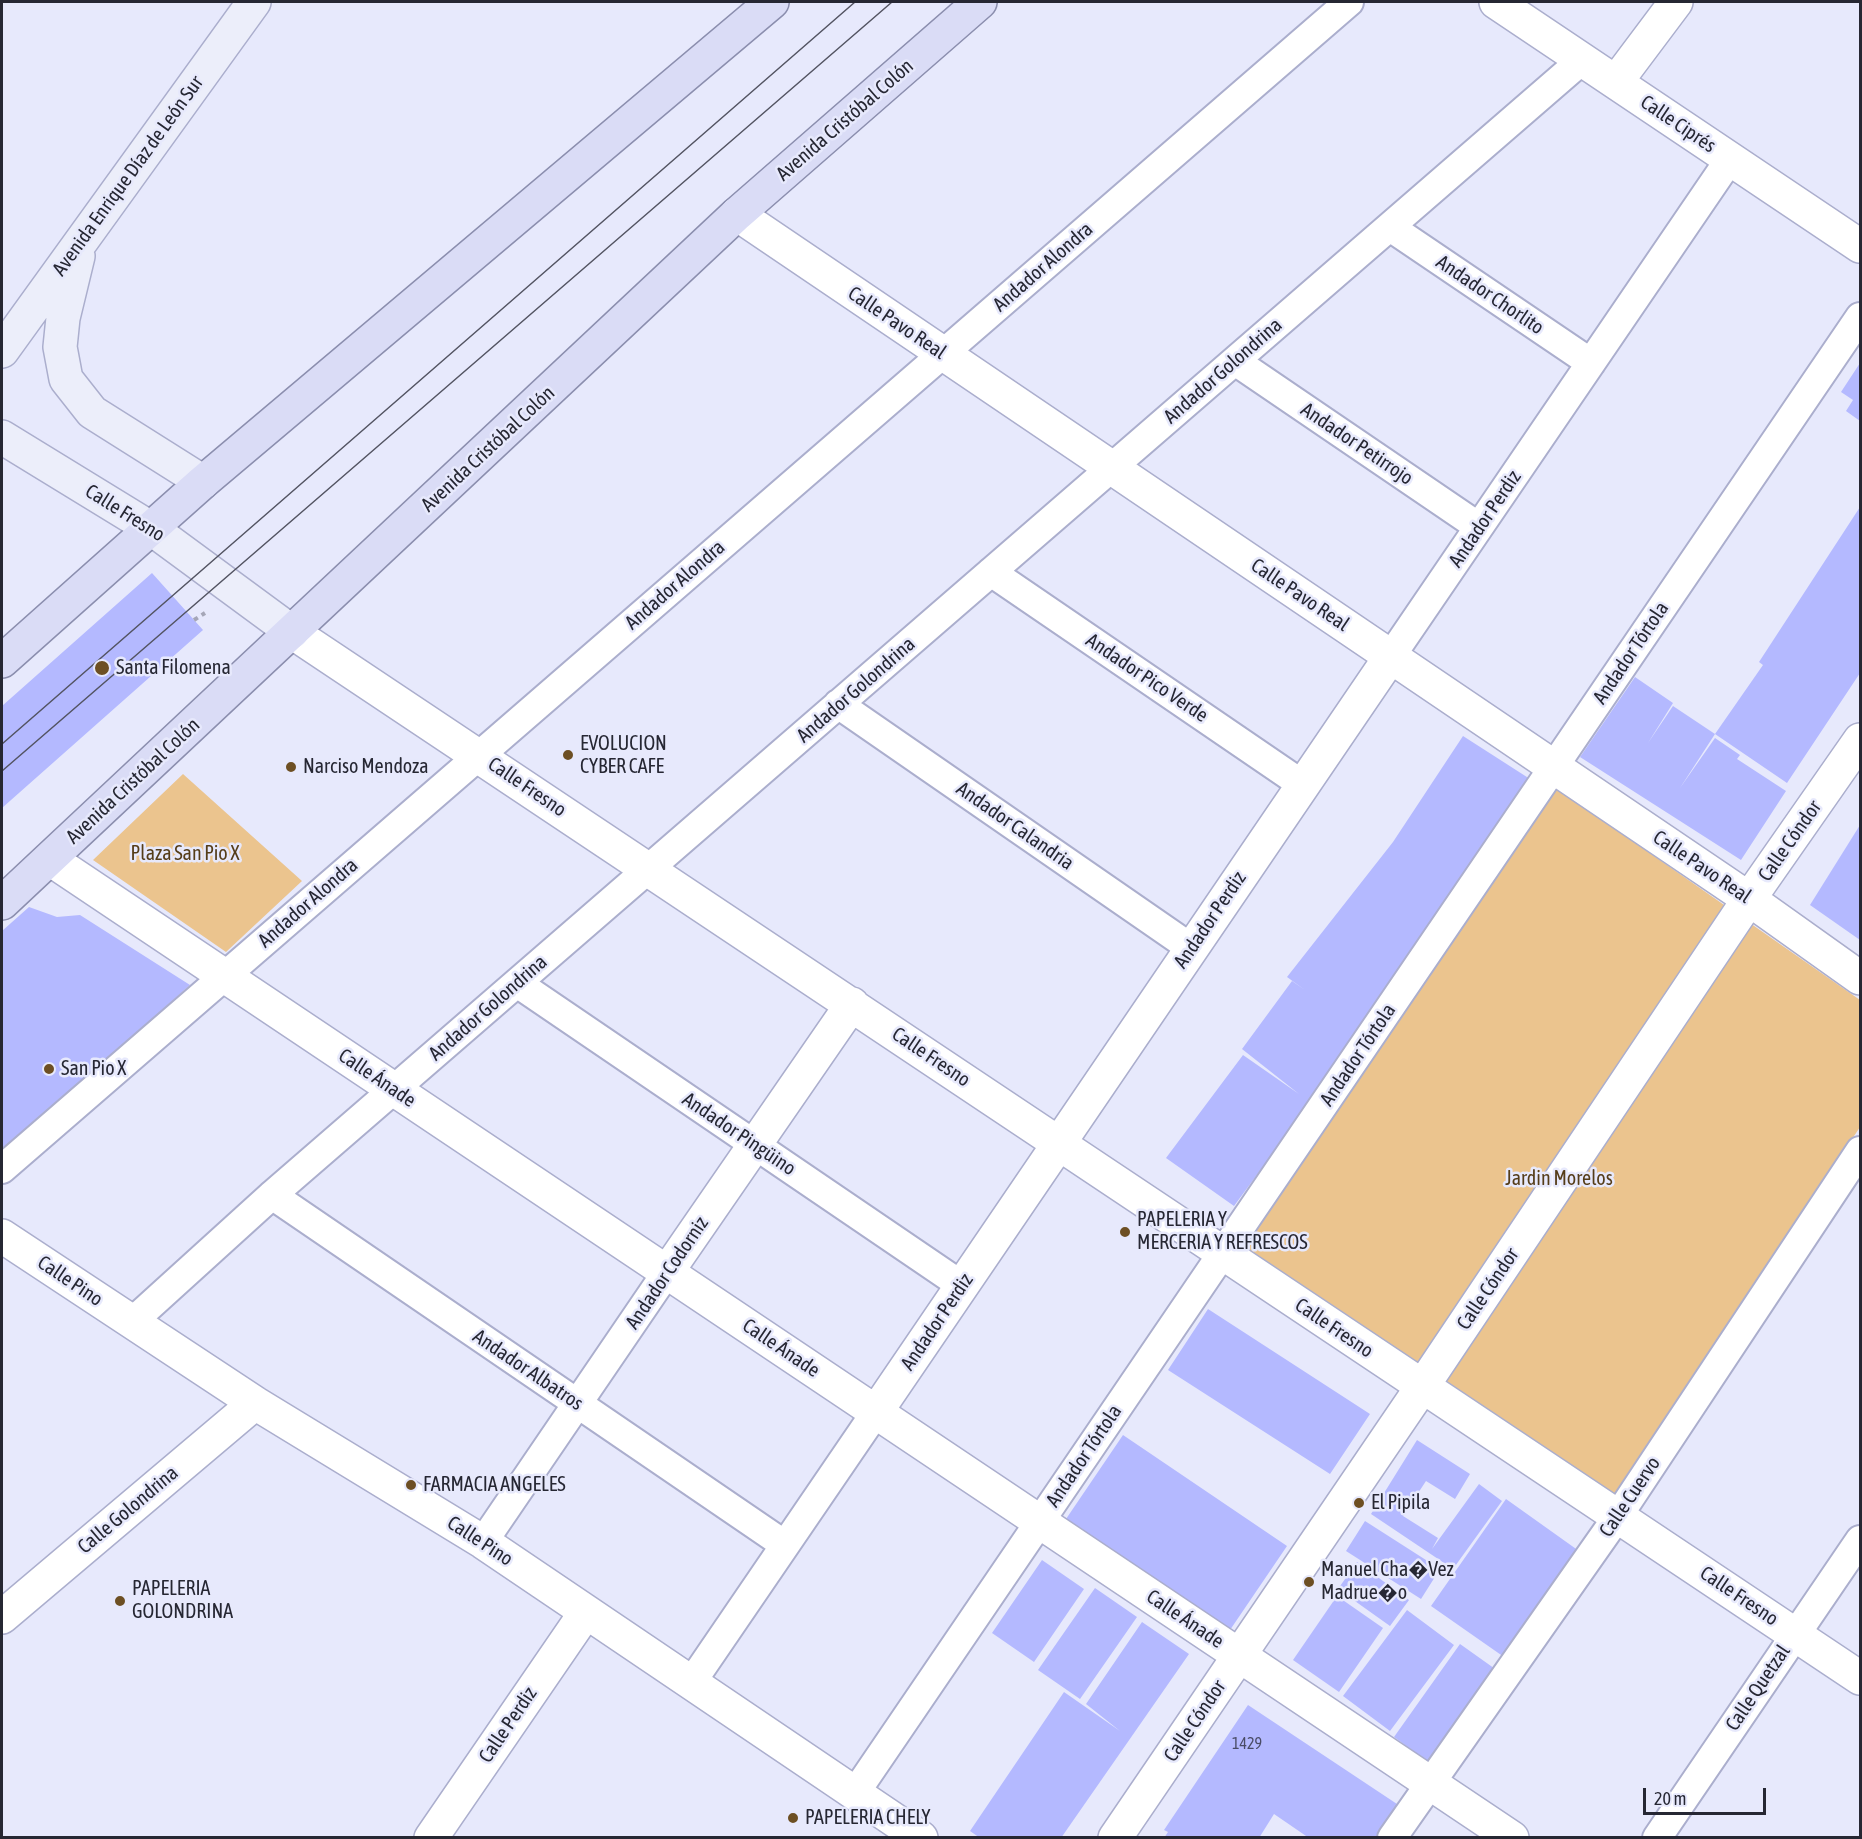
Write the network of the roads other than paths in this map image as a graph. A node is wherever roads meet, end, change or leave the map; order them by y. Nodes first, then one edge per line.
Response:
1 (254, 2) edge
2 (772, 2) edge
3 (980, 2) edge
4 (1349, 2) edge
5 (1496, 2) edge
6 (1676, 2) edge
7 (1582, 60) junction
8 (1616, 82) junction
9 (1730, 159) junction
10 (737, 214) junction
11 (1390, 227) junction
12 (83, 239) junction
13 (1860, 246) edge
14 (1860, 317) edge
15 (2, 351) edge
16 (942, 354) junction
17 (1235, 361) junction
18 (1591, 363) junction
19 (2, 437) edge
20 (1112, 468) junction
21 (203, 482) junction
22 (1479, 527) junction
23 (152, 529) junction
24 (991, 572) junction
25 (292, 632) junction
26 (1391, 657) junction
27 (2, 661) edge
28 (838, 704) junction
29 (1860, 740) edge
30 (479, 755) junction
31 (1554, 767) junction
32 (1303, 785) junction
33 (50, 859) junction
34 (650, 869) junction
35 (1749, 899) junction
36 (2, 903) edge
37 (1191, 948) junction
38 (224, 976) junction
39 (1860, 978) edge
40 (517, 983) junction
41 (852, 1004) junction
42 (394, 1090) junction
43 (1059, 1142) junction
44 (755, 1145) junction
45 (1860, 1151) edge
46 (2, 1169) edge
47 (272, 1194) junction
48 (5, 1243) edge
49 (1223, 1252) junction
50 (667, 1272) junction
51 (961, 1285) junction
52 (132, 1322) junction
53 (1422, 1388) junction
54 (255, 1403) junction
55 (578, 1403) junction
56 (876, 1412) junction
57 (1618, 1516) junction
58 (1039, 1522) junction
59 (1860, 1539) edge
60 (483, 1542) junction
61 (784, 1545) junction
62 (586, 1612) junction
63 (2, 1617) edge
64 (1796, 1634) junction
65 (1239, 1655) junction
66 (1860, 1678) edge
67 (691, 1683) junction
68 (1430, 1783) junction
69 (855, 1792) junction
70 (431, 1838) edge
71 (921, 1838) edge
72 (1115, 1838) edge
73 (1392, 1838) edge
74 (1512, 1838) edge
75 (1656, 1838) edge

1 - 12 main road, Avenida Enrique Díaz de León Sur
2 - 21 main road
3 - 10 main road, Avenida Cristóbal Colón
4 - 16 street, Andador Alondra
5 - 7 street, Calle Ciprés
6 - 8 street
7 - 8 street, Calle Ciprés
7 - 11 street, Andador Golondrina
8 - 9 street, Calle Ciprés
9 - 13 street, Calle Ciprés
9 - 18 street, Andador Perdiz
10 - 16 street, Calle Pavo Real
10 - 25 main road, Avenida Cristóbal Colón
11 - 17 street, Andador Golondrina
11 - 18 street, Andador Chorlito
12 - 15 main road, Avenida Enrique Díaz de León Sur
12 - 21 main road
14 - 31 street, Andador Tórtola
16 - 20 street, Calle Pavo Real
16 - 30 street, Andador Alondra
17 - 20 street, Andador Golondrina
17 - 22 street, Andador Petirrojo
18 - 22 street, Andador Perdiz
19 - 23 main road, Calle Fresno
20 - 24 street, Andador Golondrina
20 - 26 street, Calle Pavo Real
21 - 23 main road
22 - 26 street, Andador Perdiz
23 - 25 main road, Calle Fresno
23 - 27 main road
24 - 28 street, Andador Golondrina
24 - 32 street, Andador Pico Verde
25 - 30 street, Calle Fresno
25 - 33 main road, Avenida Cristóbal Colón
26 - 31 street, Calle Pavo Real
26 - 32 street, Andador Perdiz
28 - 34 street, Andador Golondrina
28 - 37 street, Andador Calandria
29 - 35 street, Calle Cóndor
30 - 34 street, Calle Fresno
30 - 38 street, Andador Alondra
31 - 35 street, Calle Pavo Real
31 - 49 street, Andador Tórtola
32 - 37 street, Andador Perdiz
33 - 36 main road, Avenida Cristóbal Colón
33 - 38 street, Calle Ánade
34 - 40 street, Andador Golondrina
34 - 41 street, Calle Fresno
35 - 39 street, Calle Pavo Real
35 - 53 street, Calle Cóndor
37 - 43 street, Andador Perdiz
38 - 42 street, Calle Ánade
38 - 46 street, Andador Alondra
40 - 42 street, Andador Golondrina
40 - 44 street, Andador Pingüino
41 - 43 street, Calle Fresno
41 - 44 street, Andador Codorniz
42 - 47 street, Andador Golondrina
42 - 50 street, Calle Ánade
43 - 49 street, Calle Fresno
43 - 51 street, Andador Perdiz
44 - 50 street, Andador Codorniz
44 - 51 street, Andador Pingüino
45 - 57 street, Calle Cuervo
47 - 52 street, Andador Golondrina
47 - 55 street, Andador Albatros
48 - 52 street, Calle Pino
49 - 53 street, Calle Fresno
49 - 58 street, Andador Tórtola
50 - 55 street, Andador Codorniz
50 - 56 street, Calle Ánade
51 - 56 street, Andador Perdiz
52 - 54 street, Calle Pino
53 - 57 street, Calle Fresno
53 - 65 street, Calle Cóndor
54 - 60 street, Calle Pino
54 - 63 street, Calle Golondrina
55 - 60 street, Andador Codorniz
55 - 61 street, Andador Albatros
56 - 58 street, Calle Ánade
56 - 61 street, Andador Perdiz
57 - 64 street, Calle Fresno
57 - 68 street, Calle Cuervo
58 - 65 street, Calle Ánade
58 - 69 street, Andador Tórtola
59 - 64 street, Calle Quetzal
60 - 62 street, Calle Pino
61 - 67 street, Andador Perdiz
62 - 67 street, Calle Pino
62 - 70 street, Calle Perdiz
64 - 66 street, Calle Fresno
64 - 75 street, Calle Quetzal
65 - 68 street, Calle Ánade
65 - 72 street, Calle Cóndor
67 - 69 street, Calle Pino
68 - 73 street, Calle Cuervo
68 - 74 street, Calle Ánade
69 - 71 street, Calle Pino

